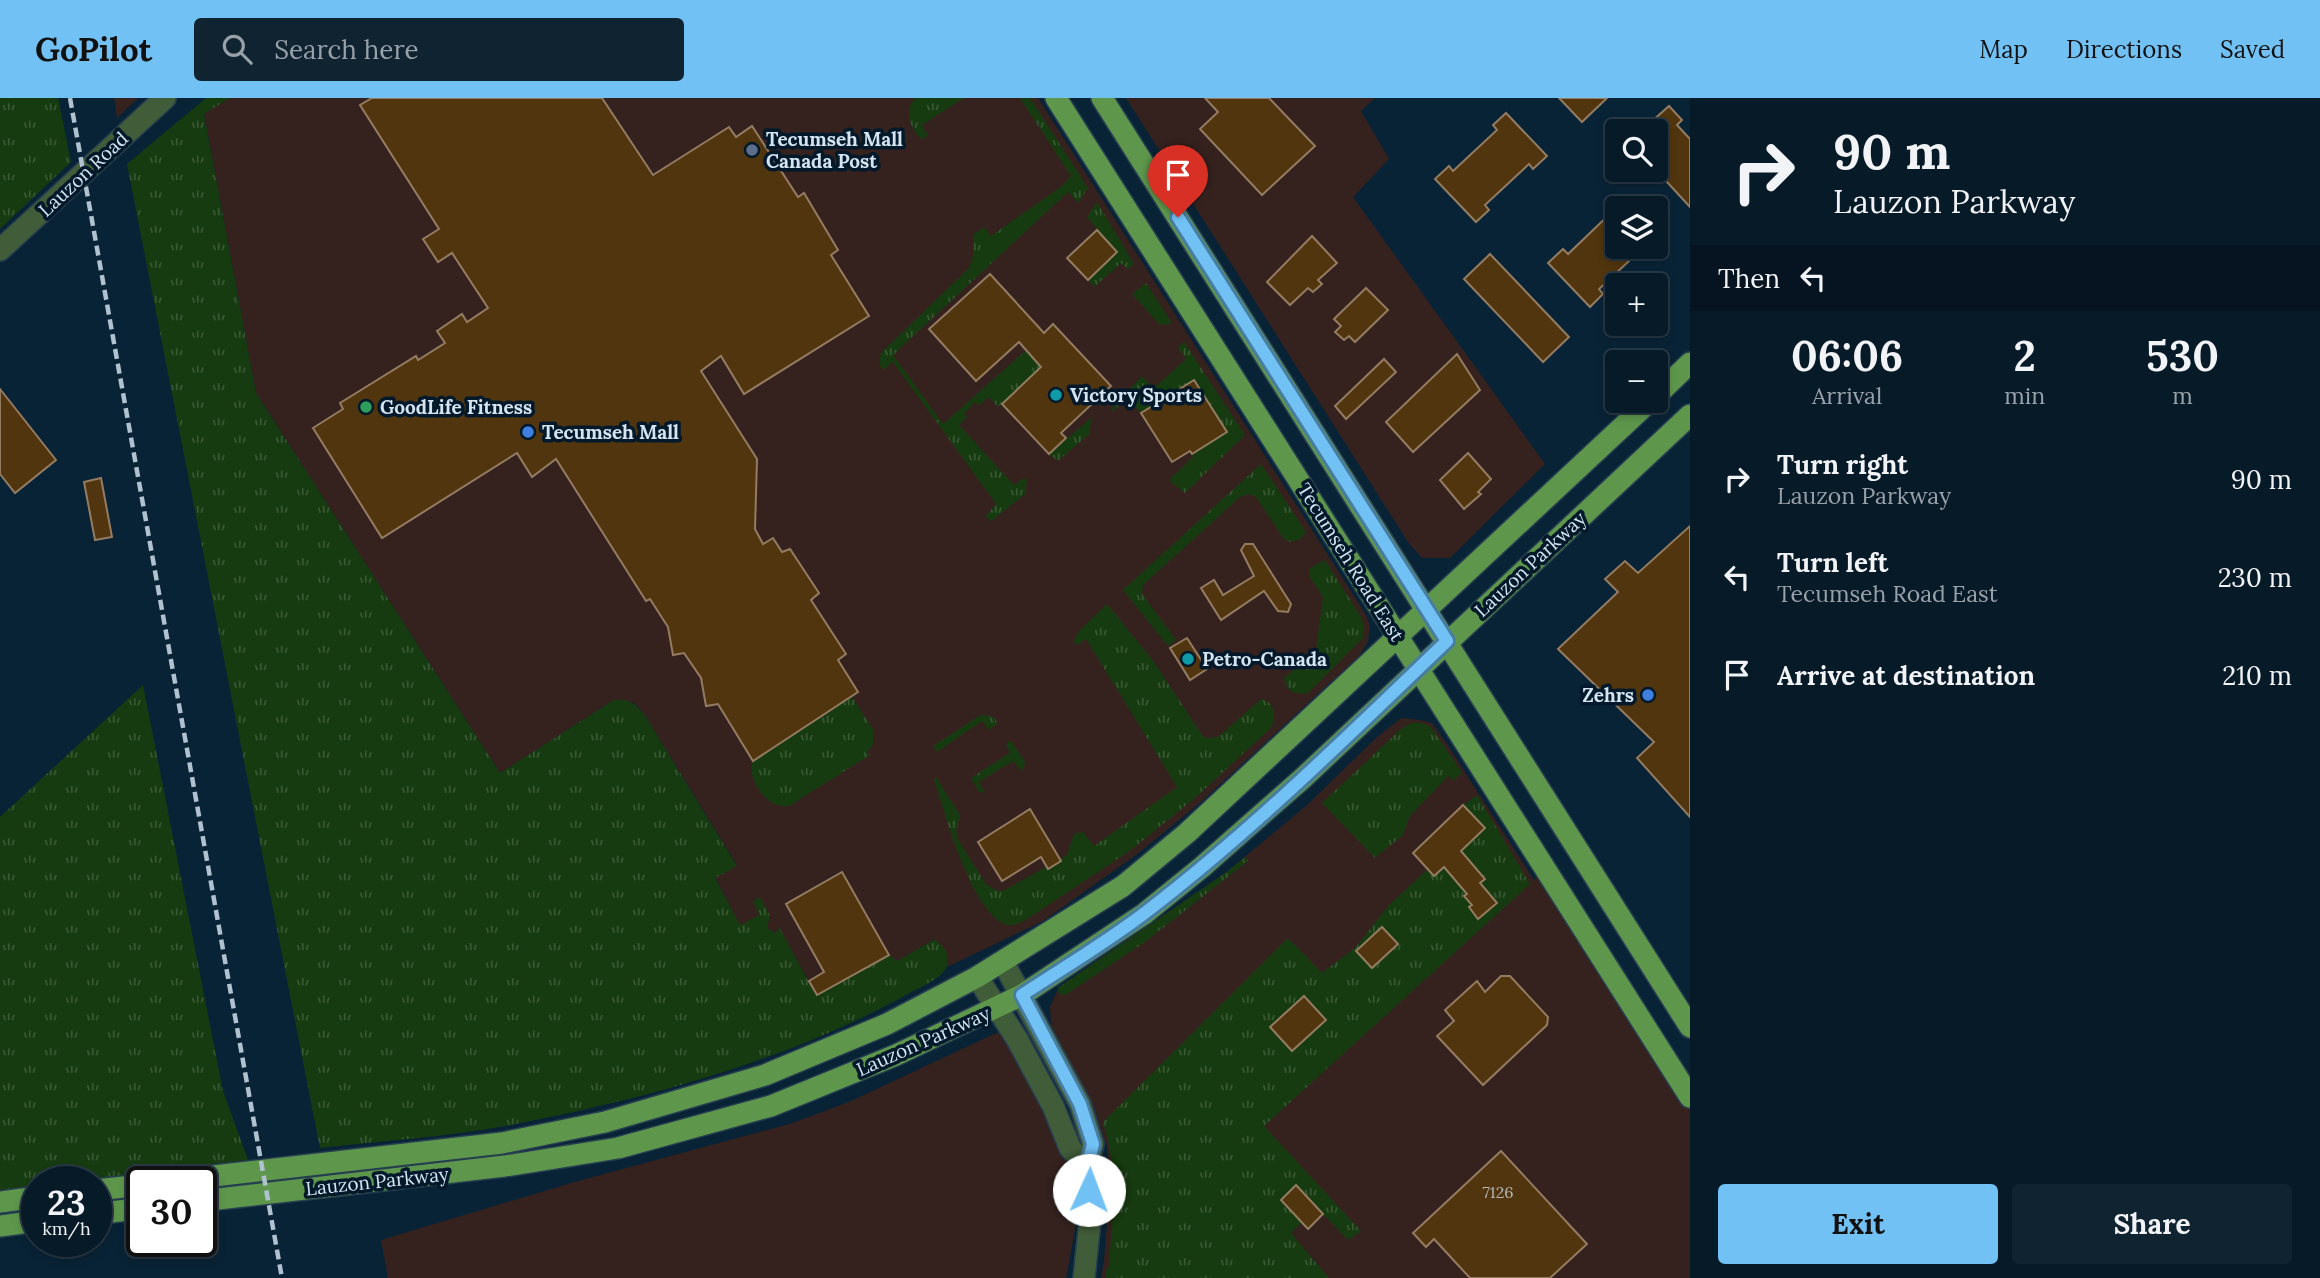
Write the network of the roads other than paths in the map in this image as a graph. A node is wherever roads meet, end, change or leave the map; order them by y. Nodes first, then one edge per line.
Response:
1 (165, 98) edge
2 (1056, 98) edge
3 (1102, 98) edge
4 (0, 250) edge
5 (1690, 363) edge
6 (1668, 384) edge
7 (1637, 413) edge
8 (1690, 415) edge
9 (1427, 609) junction
10 (1397, 636) junction
11 (1447, 641) junction
12 (1418, 669) junction
13 (1003, 962) junction
14 (977, 977) junction
15 (1022, 995) junction
16 (996, 1007) junction
17 (1690, 1027) edge
18 (1690, 1097) edge
19 (1087, 1168) junction
20 (217, 1176) edge
21 (21, 1199) edge
22 (217, 1199) edge
23 (0, 1202) edge
24 (21, 1223) edge
25 (0, 1226) edge
26 (1084, 1278) edge

1 - 4 street, Lauzon Road
2 - 10 main road, Tecumseh Road East
3 - 9 main road, Tecumseh Road East
5 - 6 main road
7 - 9 main road, Lauzon Parkway
8 - 11 main road, Lauzon Parkway
9 - 10 main road, Lauzon Parkway
9 - 11 main road, Tecumseh Road East
10 - 12 main road, Tecumseh Road East
10 - 13 main road, Lauzon Parkway
11 - 12 main road, Lauzon Parkway
11 - 17 main road, Tecumseh Road East
12 - 15 main road, Lauzon Parkway
12 - 18 main road, Tecumseh Road East
13 - 14 main road, Lauzon Parkway
13 - 15 street
14 - 16 street
14 - 20 main road, Lauzon Parkway
15 - 16 main road, Lauzon Parkway
15 - 19 street
16 - 19 street
16 - 22 main road, Lauzon Parkway
19 - 26 street
21 - 23 main road
24 - 25 main road

